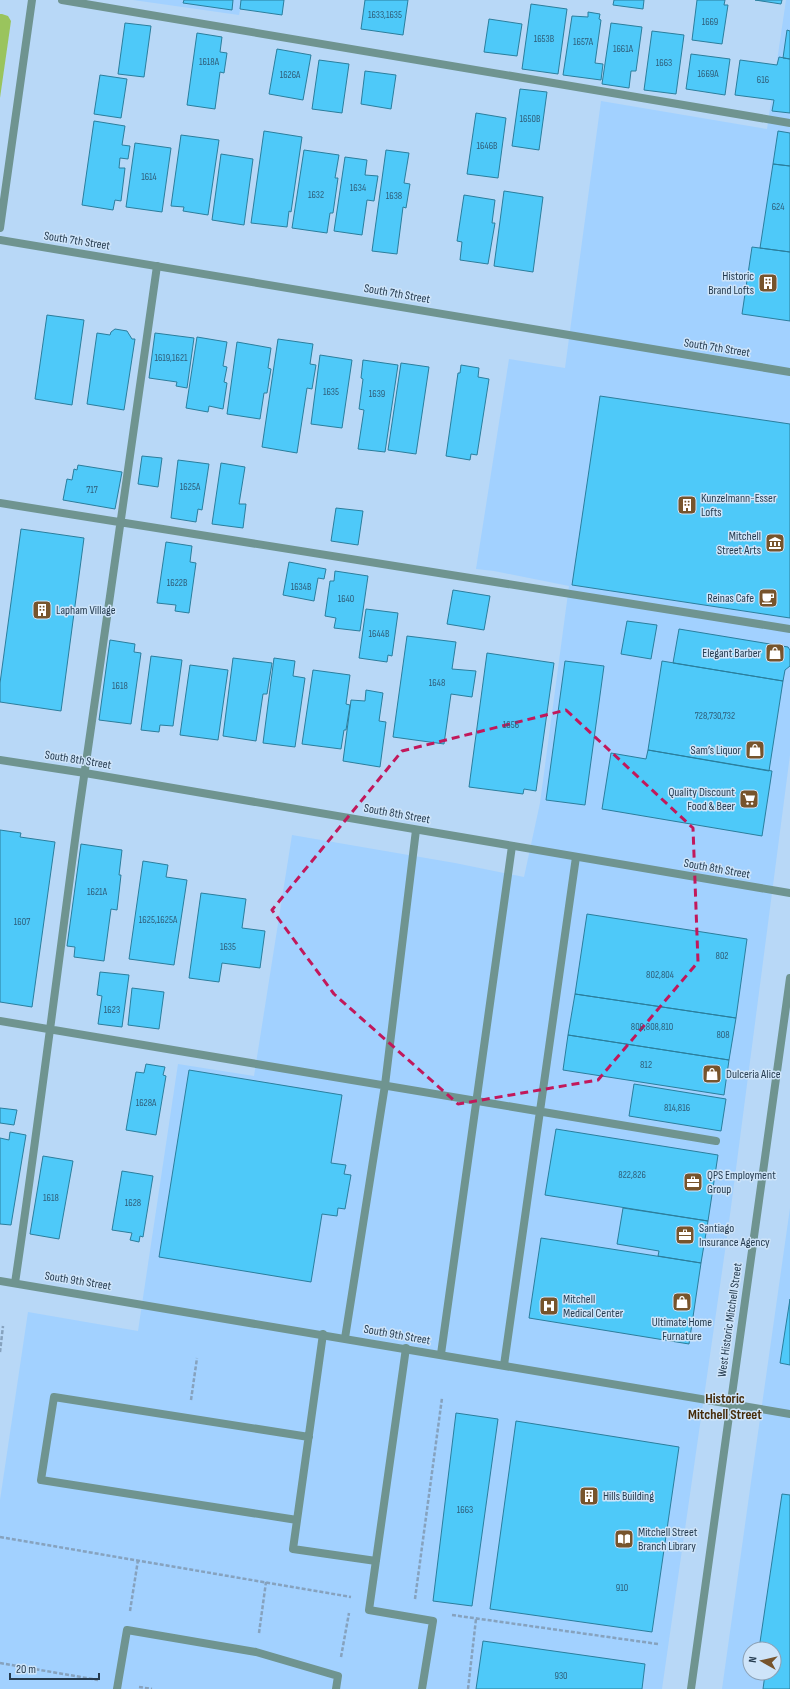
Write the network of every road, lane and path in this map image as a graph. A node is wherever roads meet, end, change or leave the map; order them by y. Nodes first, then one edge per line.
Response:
1 (32, 0) edge
2 (62, 0) edge
3 (93, 2) edge
4 (790, 123) edge
5 (0, 228) edge
6 (0, 240) edge
7 (157, 266) junction
8 (790, 372) edge
9 (0, 503) edge
10 (120, 522) junction
11 (790, 629) edge
12 (0, 760) edge
13 (85, 773) junction
14 (416, 830) junction
15 (512, 846) junction
16 (576, 857) junction
17 (790, 893) edge
18 (790, 978) edge
19 (0, 1021) edge
20 (51, 1030) junction
21 (385, 1085) junction
22 (476, 1101) junction
23 (541, 1112) junction
24 (716, 1141) dead end
25 (0, 1281) edge
26 (14, 1283) junction
27 (4, 1326) dead end
28 (323, 1334) junction
29 (345, 1338) junction
30 (406, 1348) junction
31 (0, 1352) edge
32 (441, 1354) junction
33 (197, 1358) dead end
34 (504, 1365) junction
35 (442, 1398) dead end
36 (731, 1404) junction
37 (790, 1414) edge
38 (189, 1418) junction
39 (309, 1437) junction
40 (297, 1520) junction
41 (0, 1537) edge
42 (138, 1560) junction
43 (376, 1560) junction
44 (266, 1582) junction
45 (415, 1601) dead end
46 (350, 1604) dead end
47 (349, 1611) dead end
48 (445, 1614) dead end
49 (476, 1619) junction
50 (127, 1630) junction
51 (658, 1644) dead end
52 (256, 1652) junction
53 (0, 1663) edge
54 (338, 1676) junction
55 (103, 1681) dead end
56 (139, 1687) dead end
57 (117, 1689) edge
58 (152, 1689) edge
59 (336, 1689) edge
60 (422, 1689) edge
61 (468, 1689) edge
62 (691, 1689) edge

1 - 5 street
2 - 3 street
3 - 4 street
6 - 7 street, South 7th Street
7 - 8 street, South 7th Street
7 - 10 street
9 - 10 street
10 - 11 street
10 - 13 street
12 - 13 street, South 8th Street
13 - 14 street, South 8th Street
13 - 20 street
14 - 15 street, South 8th Street
14 - 21 street
15 - 16 street, South 8th Street
15 - 22 street
16 - 17 street, South 8th Street
16 - 23 street
18 - 36 street, West Historic Mitchell Street
19 - 20 street
20 - 21 street
20 - 26 street
21 - 22 street
21 - 29 street
22 - 23 street
22 - 32 street
23 - 24 street
23 - 34 street
25 - 26 street, South 9th Street
26 - 28 street, South 9th Street
27 - 31 path
28 - 29 street, South 9th Street
28 - 39 street
29 - 30 street, South 9th Street
30 - 32 street, South 9th Street
30 - 43 street
32 - 34 street, South 9th Street
33 - 38 path
34 - 36 street, South 9th Street
35 - 45 path
36 - 37 street, South 9th Street
36 - 62 street, West Historic Mitchell Street
38 - 39 street
38 - 40 street
39 - 40 street
40 - 43 street
41 - 42 path
42 - 44 path
42 - 50 path
43 - 60 street
44 - 46 path
44 - 52 path
47 - 54 path
48 - 49 path
49 - 51 path
49 - 61 path
50 - 52 street
50 - 57 street
52 - 54 street
53 - 55 path
54 - 59 street
56 - 58 path

